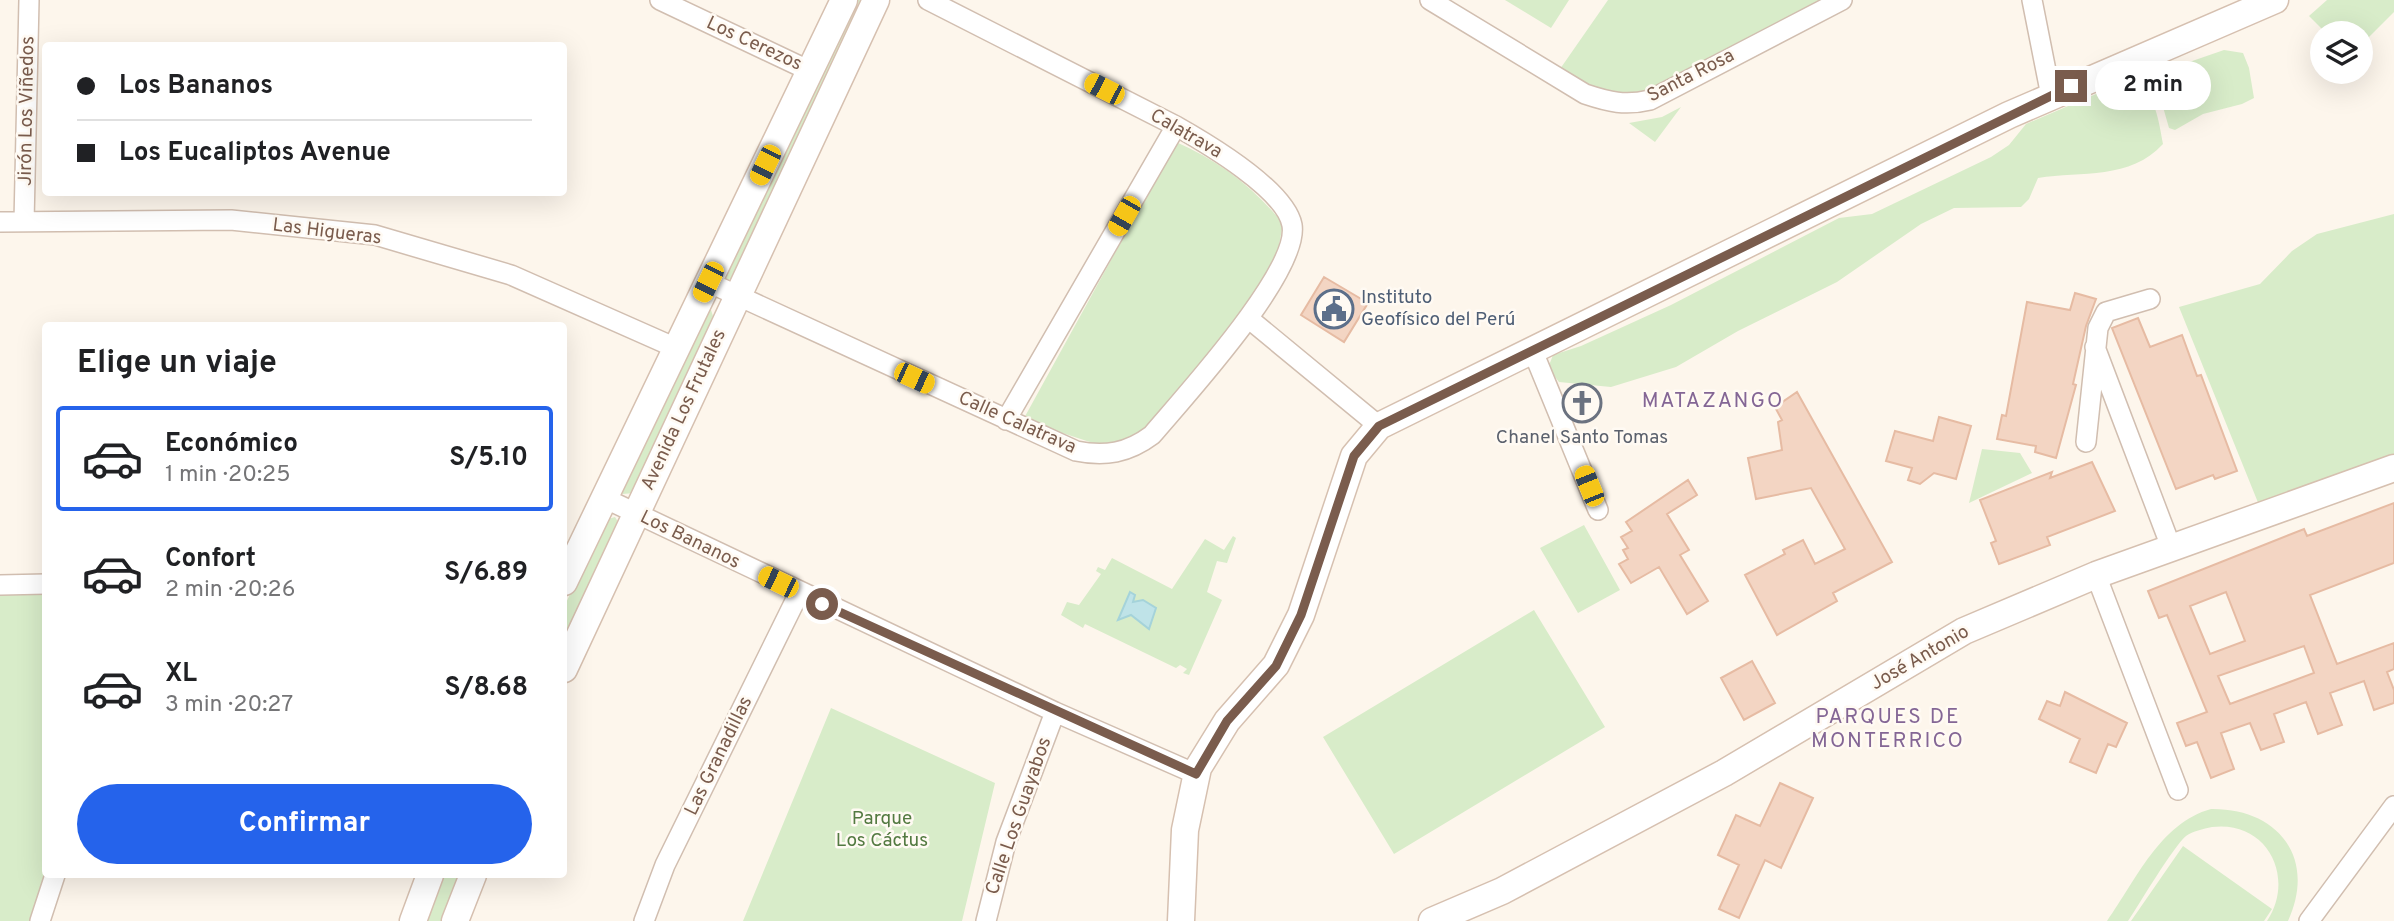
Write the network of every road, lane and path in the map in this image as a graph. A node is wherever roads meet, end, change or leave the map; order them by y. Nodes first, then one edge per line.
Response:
1 (29, 0) edge
2 (660, 0) edge
3 (844, 0) edge
4 (876, 0) edge
5 (928, 0) edge
6 (1430, 0) edge
7 (1842, 0) edge
8 (2032, 0) edge
9 (2268, 2) edge
10 (810, 71) junction
11 (2051, 96) junction
12 (1175, 126) junction
13 (0, 222) edge
14 (24, 222) junction
15 (708, 282) junction
16 (737, 296) junction
17 (2150, 299) dead end
18 (1248, 318) junction
19 (2095, 347) junction
20 (676, 348) junction
21 (1532, 349) junction
22 (1006, 420) junction
23 (1379, 426) junction
24 (2085, 442) dead end
25 (2394, 468) edge
26 (604, 498) junction
27 (1598, 510) dead end
28 (635, 514) junction
29 (2171, 547) junction
30 (2096, 575) junction
31 (567, 576) edge
32 (42, 584) edge
33 (0, 585) edge
34 (799, 593) junction
35 (567, 662) edge
36 (1055, 712) junction
37 (1196, 774) junction
38 (2178, 790) dead end
39 (2394, 806) edge
40 (54, 878) edge
41 (429, 878) edge
42 (472, 878) edge
43 (40, 921) edge
44 (413, 921) edge
45 (455, 921) edge
46 (644, 921) edge
47 (986, 921) edge
48 (1181, 921) edge
49 (1432, 921) edge
50 (2309, 921) edge

1 - 14 street, Jirón Los Viñedos
2 - 10 street, Los Cerezos
3 - 10 street, Avenida Los Frutales
4 - 16 street, Avenida Los Frutales
5 - 12 street, Calatrava
6 - 7 street, Santa Rosa
8 - 11 street
9 - 11 street
10 - 15 street, Avenida Los Frutales
11 - 21 street
12 - 18 street, Calatrava
12 - 22 street
13 - 14 street, Las Higueras
14 - 20 street, Las Higueras
15 - 16 street, Calle Calatrava
15 - 20 street, Avenida Los Frutales
16 - 22 street, Calle Calatrava
16 - 28 street, Avenida Los Frutales
17 - 19 street
18 - 22 street, Calle Calatrava
18 - 23 street
19 - 24 street
19 - 29 street
20 - 26 street, Avenida Los Frutales
21 - 23 street
21 - 27 street
23 - 37 street
25 - 29 street, José Antonio
26 - 28 street, Los Bananos
26 - 31 street, Avenida Los Frutales
28 - 34 street, Los Bananos
28 - 35 street, Avenida Los Frutales
29 - 30 street, José Antonio
30 - 38 street
30 - 49 street, José Antonio
32 - 33 street
34 - 36 street, Los Bananos
34 - 46 street, Las Granadillas
36 - 37 street, Los Bananos
36 - 47 street, Calle Los Guayabos
37 - 48 street
39 - 50 street
40 - 43 street
41 - 44 street
42 - 45 street

